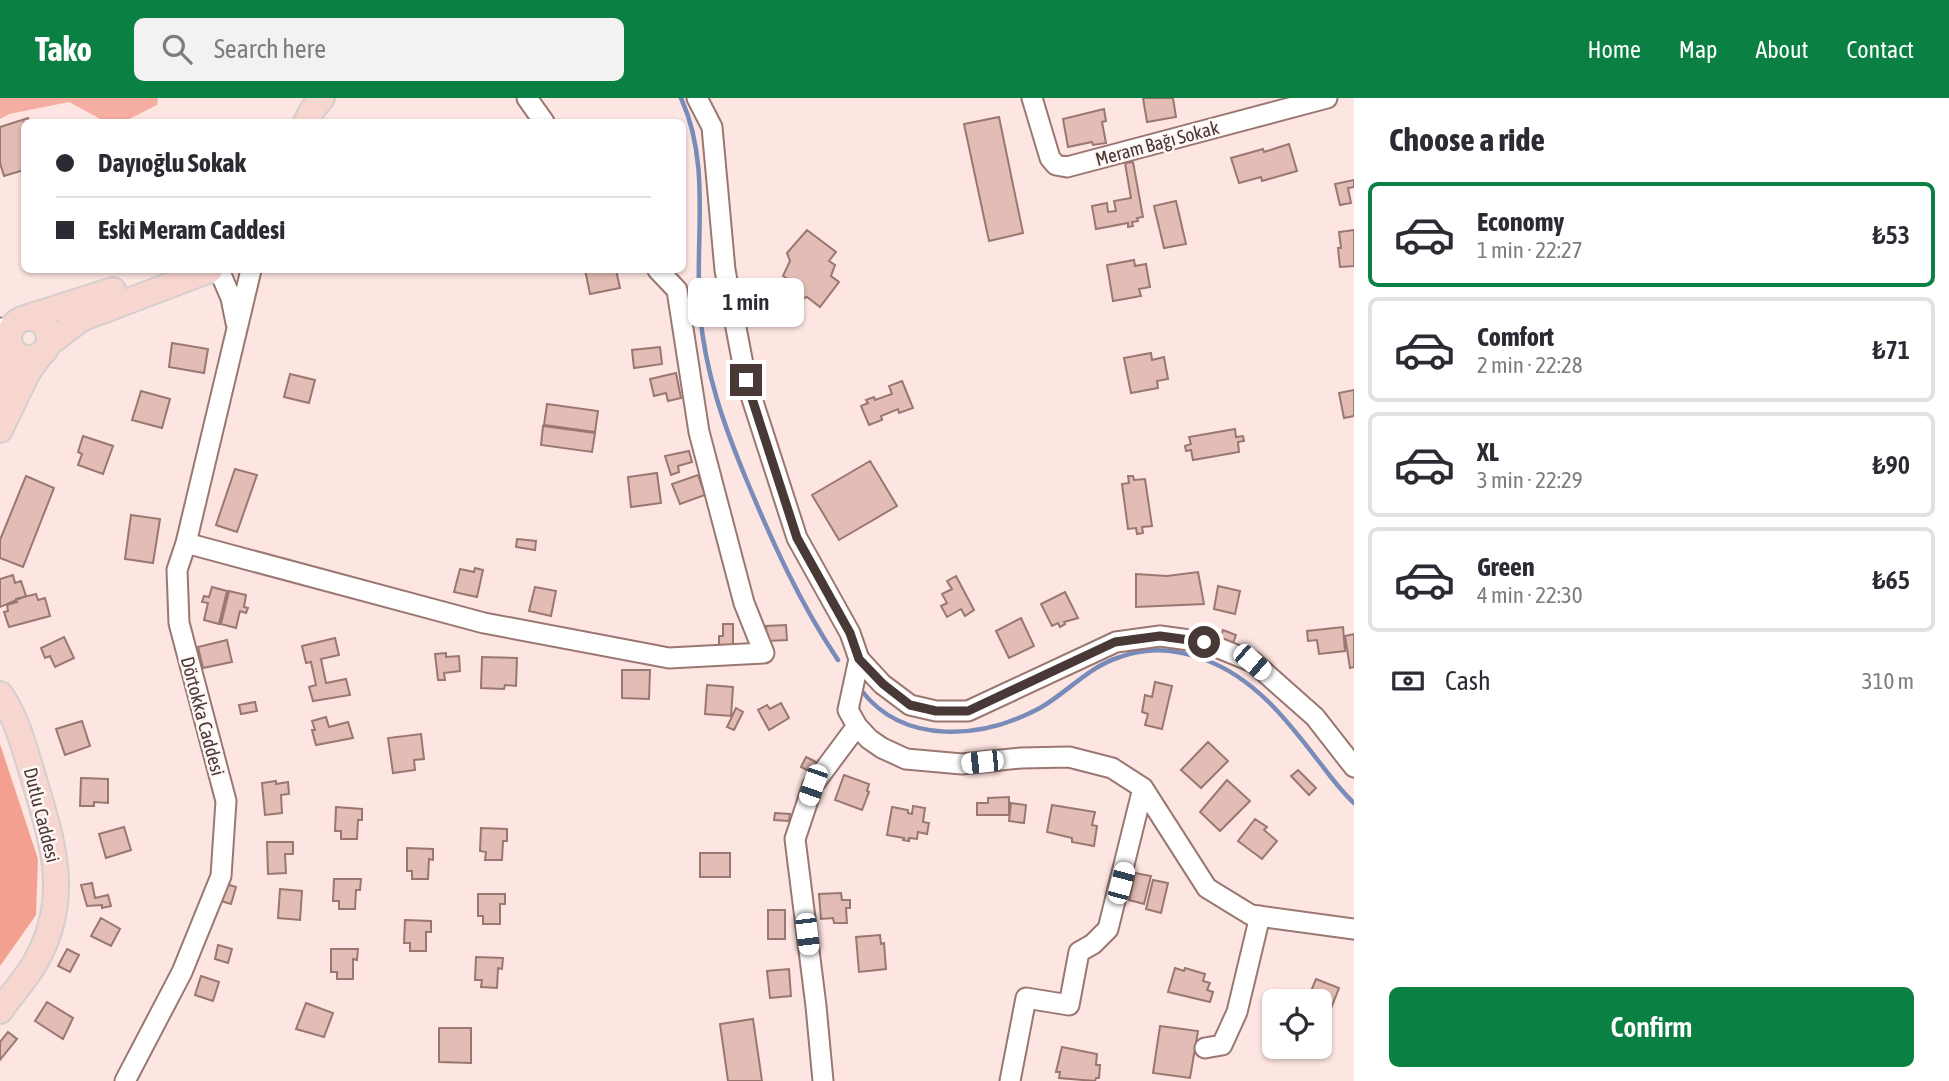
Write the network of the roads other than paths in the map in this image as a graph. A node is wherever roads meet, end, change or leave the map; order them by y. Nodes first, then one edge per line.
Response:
1 (309, 98) edge
2 (322, 98) edge
3 (527, 98) edge
4 (697, 98) edge
5 (1032, 98) edge
6 (1327, 98) edge
7 (296, 119) edge
8 (308, 119) edge
9 (542, 119) edge
10 (169, 273) edge
11 (202, 273) edge
12 (220, 273) edge
13 (250, 273) edge
14 (661, 273) edge
15 (11, 330) edge
16 (236, 338) junction
17 (45, 349) junction
18 (0, 396) edge
19 (0, 430) edge
20 (186, 543) junction
21 (859, 659) junction
22 (0, 694) edge
23 (0, 710) edge
24 (857, 726) junction
25 (1354, 767) edge
26 (1143, 788) junction
27 (1260, 916) junction
28 (1354, 929) edge
29 (0, 998) edge
30 (0, 1011) edge
31 (1205, 1048) dead end
32 (125, 1081) edge
33 (823, 1081) edge
34 (1010, 1081) edge

1 - 7 main road
2 - 8 main road
3 - 9 street
4 - 21 street
5 - 6 street, Meram Bağı Sokak
10 - 15 main road
11 - 17 main road
12 - 16 street, Dörtokka Caddesi
13 - 16 street, Dörtokka Caddesi
14 - 20 street
15 - 17 main road
15 - 17 main road
15 - 18 main road
16 - 20 street, Dörtokka Caddesi
17 - 19 main road
20 - 32 street, Dörtokka Caddesi
21 - 24 street
21 - 25 street
22 - 30 main road, Dutlu Caddesi
23 - 29 main road, Dutlu Caddesi
24 - 26 street
24 - 33 street
26 - 27 street
26 - 34 street
27 - 28 street
27 - 31 street

